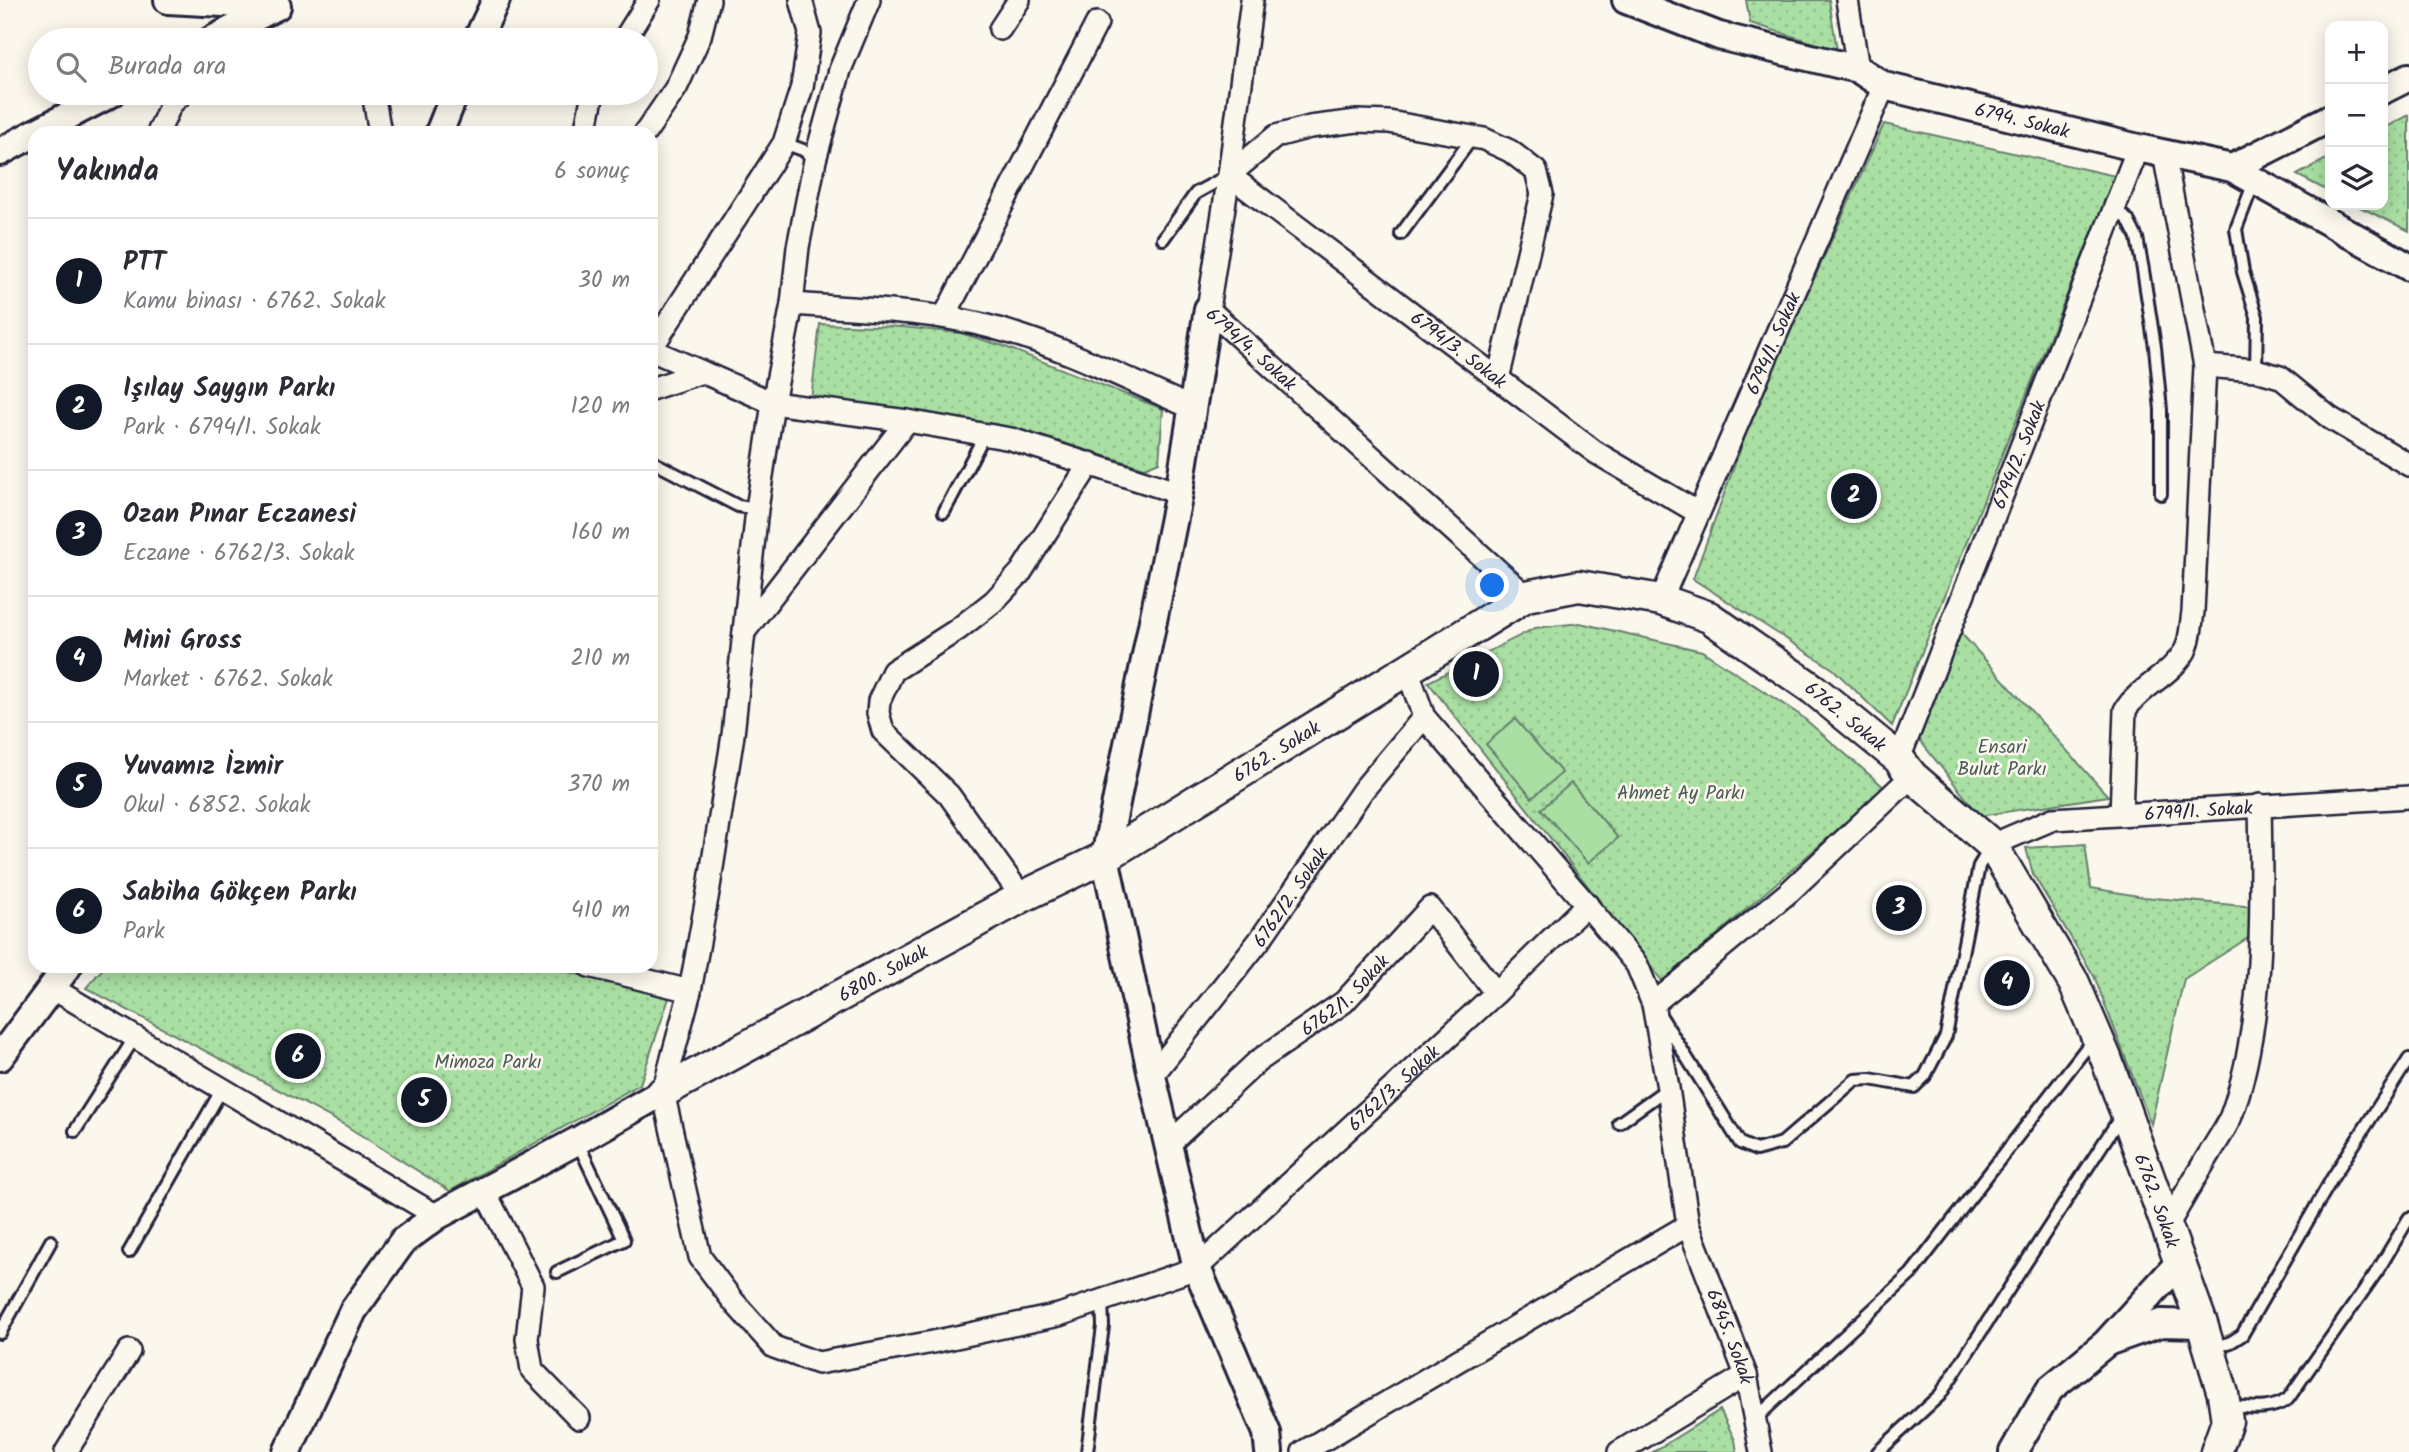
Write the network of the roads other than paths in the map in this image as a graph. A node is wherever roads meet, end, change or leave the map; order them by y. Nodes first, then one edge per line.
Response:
1 (168, 0) edge
2 (496, 0) edge
3 (649, 0) edge
4 (709, 0) edge
5 (801, 0) edge
6 (869, 0) edge
7 (1018, 0) edge
8 (1252, 0) edge
9 (1626, 0) edge
10 (1847, 0) edge
11 (280, 2) edge
12 (1097, 23) dead end
13 (233, 28) edge
14 (253, 28) edge
15 (483, 28) edge
16 (632, 28) edge
17 (1000, 29) dead end
18 (1858, 69) junction
19 (2409, 77) edge
20 (1884, 86) junction
21 (2388, 88) edge
22 (89, 105) edge
23 (171, 105) edge
24 (375, 105) edge
25 (450, 105) edge
26 (590, 105) edge
27 (2325, 120) edge
28 (48, 126) edge
29 (161, 126) edge
30 (379, 126) edge
31 (442, 126) edge
32 (586, 126) edge
33 (650, 126) edge
34 (28, 137) edge
35 (1473, 137) junction
36 (784, 143) junction
37 (2138, 148) junction
38 (0, 152) edge
39 (2164, 154) junction
40 (815, 160) junction
41 (1229, 175) junction
42 (2243, 175) junction
43 (2115, 209) junction
44 (1401, 234) dead end
45 (1163, 239) dead end
46 (2409, 267) edge
47 (792, 304) junction
48 (1208, 309) junction
49 (944, 317) junction
50 (658, 338) edge
51 (658, 352) edge
52 (2205, 366) junction
53 (2256, 370) junction
54 (702, 372) junction
55 (1498, 379) junction
56 (658, 388) edge
57 (773, 403) junction
58 (1192, 408) junction
59 (907, 421) junction
60 (985, 434) junction
61 (1090, 463) junction
62 (658, 465) edge
63 (2409, 465) edge
64 (1179, 493) junction
65 (2161, 494) dead end
66 (757, 509) junction
67 (944, 512) dead end
68 (1698, 512) junction
69 (1527, 596) junction
70 (1661, 600) junction
71 (744, 632) junction
72 (1407, 669) junction
73 (1424, 717) junction
74 (1906, 767) junction
75 (2409, 797) edge
76 (2260, 805) junction
77 (2121, 814) junction
78 (1992, 845) junction
79 (1105, 857) junction
80 (1022, 897) junction
81 (1587, 904) junction
82 (63, 973) edge
83 (617, 973) edge
84 (52, 988) junction
85 (690, 991) junction
86 (1496, 993) junction
87 (1653, 1004) junction
88 (2096, 1036) junction
89 (135, 1037) junction
90 (0, 1057) edge
91 (2409, 1059) edge
92 (1152, 1076) junction
93 (1668, 1088) junction
94 (222, 1089) junction
95 (663, 1092) junction
96 (2124, 1110) junction
97 (1619, 1123) dead end
98 (75, 1131) dead end
99 (577, 1141) junction
100 (1169, 1144) junction
101 (484, 1191) junction
102 (437, 1216) junction
103 (2409, 1218) edge
104 (1688, 1225) junction
105 (2167, 1226) junction
106 (51, 1241) dead end
107 (129, 1252) dead end
108 (2179, 1263) junction
109 (1197, 1268) junction
110 (557, 1272) dead end
111 (1102, 1300) junction
112 (0, 1333) edge
113 (2206, 1336) junction
114 (2105, 1343) junction
115 (128, 1351) dead end
116 (1746, 1375) junction
117 (2225, 1406) junction
118 (579, 1418) dead end
119 (1755, 1419) junction
120 (66, 1452) edge
121 (287, 1452) edge
122 (1087, 1452) edge
123 (1269, 1452) edge
124 (1303, 1452) edge
125 (1619, 1452) edge
126 (1761, 1452) edge
127 (1878, 1452) edge
128 (2013, 1452) edge
129 (2217, 1452) edge

1 - 11 street
2 - 15 street
3 - 16 street
4 - 33 street
5 - 36 street
6 - 40 street
7 - 17 street
8 - 41 street, 6794/4. Sokak
9 - 18 street, 6794. Sokak
10 - 18 street
11 - 13 street
11 - 14 street
12 - 49 street
18 - 20 street, 6794. Sokak
19 - 21 street
20 - 37 street, 6794. Sokak
20 - 68 street, 6794/1. Sokak
22 - 28 street
23 - 29 street
24 - 30 street
25 - 31 street
26 - 32 street
27 - 42 street
34 - 38 street
35 - 41 street
35 - 44 lane
35 - 55 street
36 - 40 lane
36 - 50 street
37 - 39 street, 6794. Sokak
37 - 43 street, 6794/2. Sokak
39 - 42 street, 6794. Sokak
39 - 52 street
40 - 47 street
41 - 45 lane
41 - 48 street, 6794/4. Sokak
41 - 55 street, 6794/3. Sokak
42 - 46 street, 6794. Sokak
42 - 53 lane
43 - 65 lane
43 - 74 street, 6794/2. Sokak
47 - 49 street
47 - 57 street
48 - 58 street
48 - 69 street, 6794/4. Sokak
49 - 58 street
51 - 54 street
52 - 53 street
52 - 77 street
53 - 63 street
54 - 56 street
54 - 57 street
55 - 68 street, 6794/3. Sokak
57 - 59 street
57 - 66 street
58 - 64 street
59 - 60 street
59 - 71 street
60 - 61 street
60 - 67 lane
61 - 64 street
61 - 80 street
62 - 66 lane
64 - 79 street
66 - 71 street
68 - 70 street, 6794/1. Sokak
69 - 70 main road, 6762. Sokak
69 - 72 main road, 6762. Sokak
70 - 74 main road, 6762. Sokak
71 - 85 street
72 - 73 street
72 - 79 main road, 6762. Sokak
73 - 81 street, 6845. Sokak
73 - 92 street, 6762/2. Sokak
74 - 78 main road, 6762. Sokak
74 - 87 street
75 - 76 street, 6799/1. Sokak
76 - 77 street, 6799/1. Sokak
76 - 105 street
77 - 78 street, 6799/1. Sokak
78 - 87 lane
78 - 88 main road, 6762. Sokak
79 - 80 main road, 6800. Sokak
79 - 92 street
80 - 95 main road, 6800. Sokak
81 - 86 street, 6762/3. Sokak
81 - 87 street, 6845. Sokak
82 - 84 street
83 - 85 street
84 - 89 street
84 - 90 street
85 - 95 street
86 - 100 street, 6762/1. Sokak
86 - 109 street, 6762/3. Sokak
87 - 93 street, 6845. Sokak
88 - 96 main road, 6762. Sokak
88 - 119 lane
89 - 94 street
89 - 98 lane
91 - 113 lane
92 - 100 street
93 - 97 lane
93 - 104 street, 6845. Sokak
94 - 102 street
94 - 107 lane
95 - 99 street
95 - 111 street
96 - 105 main road, 6762. Sokak
96 - 127 lane
99 - 101 street
99 - 110 lane
100 - 109 street
101 - 102 street
101 - 118 street
102 - 121 street
103 - 117 lane
104 - 116 street, 6845. Sokak
104 - 124 street
105 - 108 main road, 6762. Sokak
106 - 112 lane
108 - 113 main road, 6762. Sokak
108 - 114 street
109 - 111 street
109 - 123 street
111 - 122 lane
113 - 114 street
113 - 117 main road, 6762. Sokak
114 - 128 street
115 - 120 street
116 - 119 street, 6845. Sokak
116 - 125 street
117 - 129 main road, 6762. Sokak
119 - 126 street, 6845. Sokak

